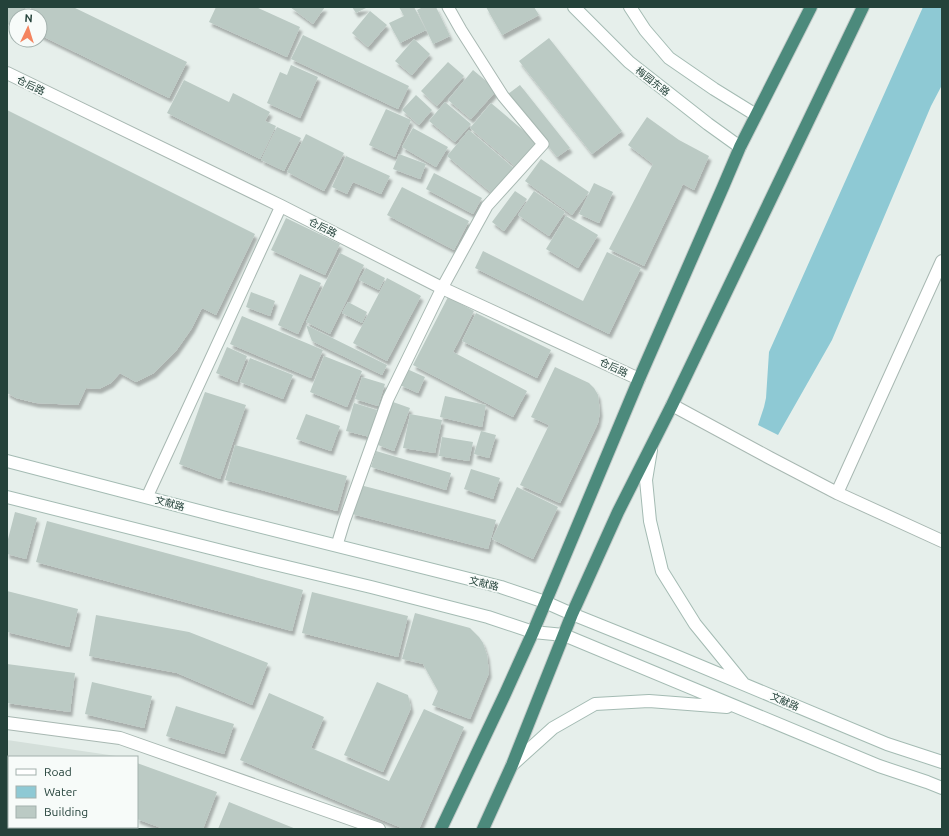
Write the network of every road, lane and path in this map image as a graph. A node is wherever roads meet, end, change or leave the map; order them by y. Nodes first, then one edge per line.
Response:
1 (448, 7) edge
2 (574, 7) edge
3 (630, 7) edge
4 (811, 7) edge
5 (863, 7) edge
6 (7, 73) edge
7 (756, 114) junction
8 (740, 147) junction
9 (281, 206) junction
10 (942, 261) edge
11 (442, 288) junction
12 (639, 379) junction
13 (672, 404) junction
14 (651, 445) junction
15 (7, 461) edge
16 (837, 494) junction
17 (7, 497) edge
18 (147, 497) junction
19 (942, 541) edge
20 (337, 545) junction
21 (545, 602) junction
22 (572, 614) junction
23 (533, 632) junction
24 (564, 635) junction
25 (744, 684) junction
26 (738, 708) junction
27 (7, 723) edge
28 (942, 762) edge
29 (512, 765) junction
30 (942, 788) edge
31 (380, 829) edge
32 (441, 829) edge
33 (483, 829) edge

1 - 11 lane
2 - 8 main road, 梅园东路
3 - 7 main road
4 - 7 highway
5 - 13 highway
6 - 9 main road, 仓后路
7 - 8 highway
8 - 12 highway
9 - 11 main road, 仓后路
9 - 18 lane
10 - 16 main road
11 - 12 main road, 仓后路
11 - 20 lane
12 - 21 highway
13 - 14 highway
13 - 16 main road
14 - 22 highway
14 - 25 main road
15 - 18 main road, 文献路
16 - 19 main road
17 - 23 main road
18 - 20 main road, 文献路
20 - 21 main road, 文献路
21 - 22 main road, 文献路
21 - 23 highway
22 - 24 highway
22 - 25 main road, 文献路
23 - 24 main road
23 - 32 highway
24 - 26 main road
24 - 29 highway
25 - 28 main road, 文献路
26 - 29 main road
26 - 30 main road
27 - 31 main road
29 - 33 highway

